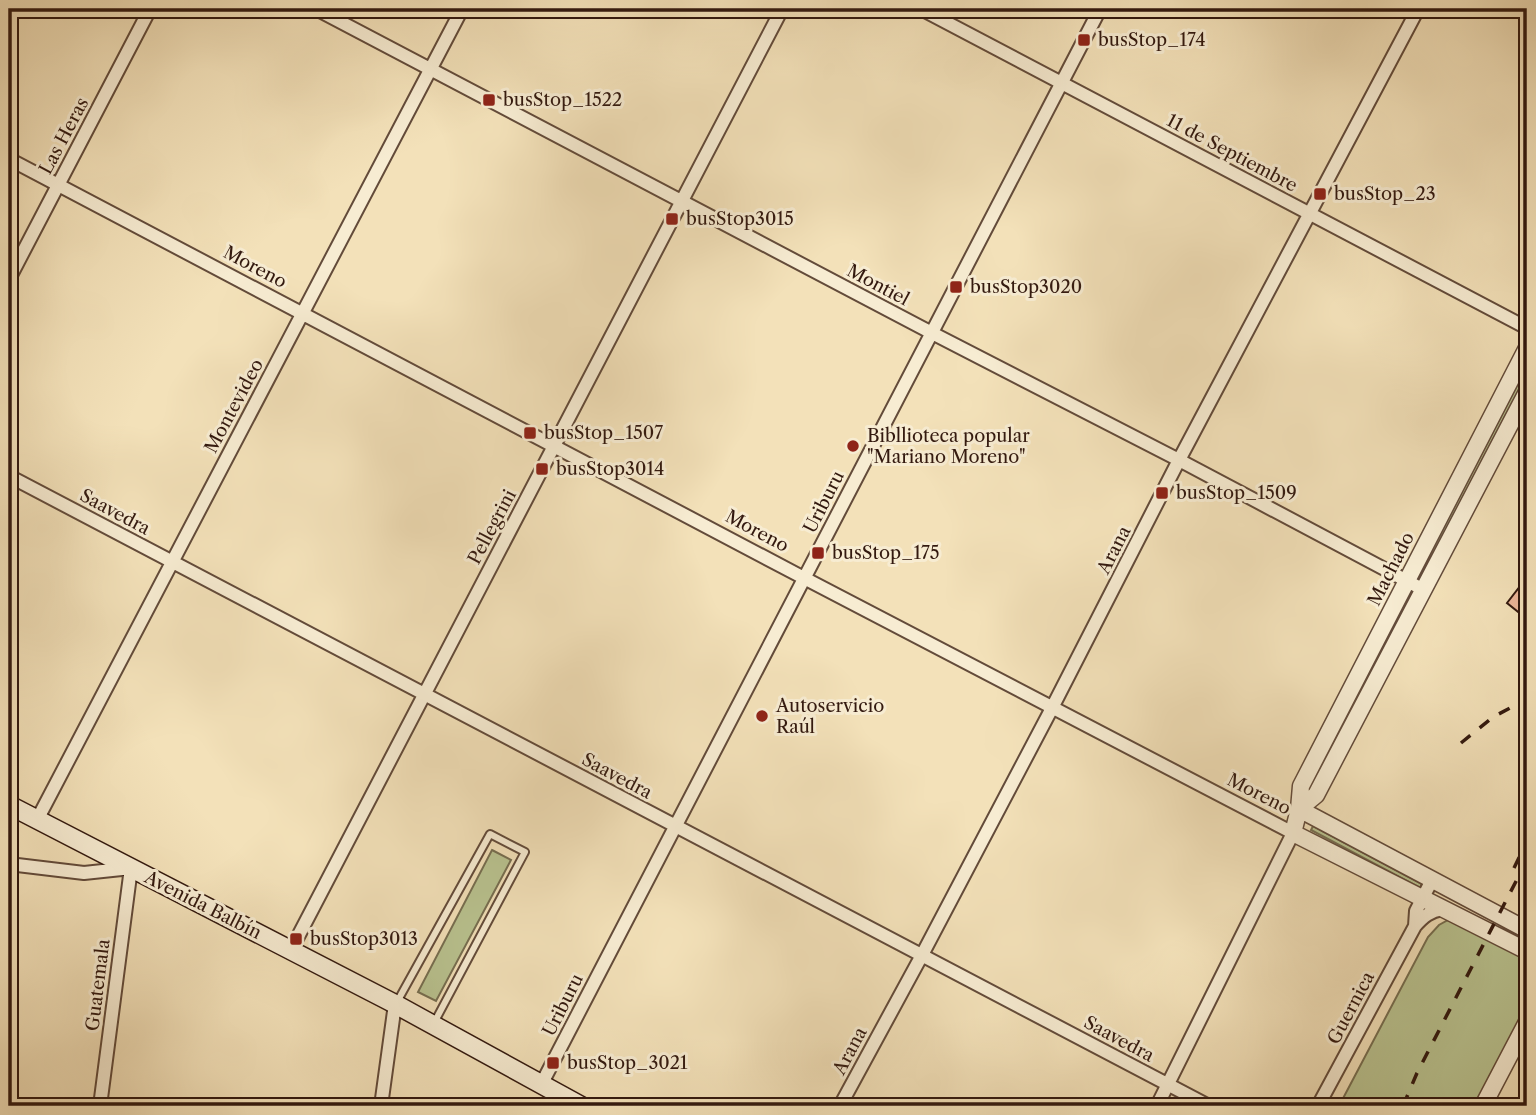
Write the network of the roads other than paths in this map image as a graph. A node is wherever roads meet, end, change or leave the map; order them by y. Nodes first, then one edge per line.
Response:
1 (150, 9) edge
2 (316, 9) edge
3 (462, 9) edge
4 (782, 9) edge
5 (921, 9) edge
6 (1100, 9) edge
7 (1418, 9) edge
8 (430, 69) junction
9 (1062, 83) junction
10 (9, 159) edge
11 (58, 185) junction
12 (681, 201) junction
13 (1310, 213) junction
14 (9, 279) edge
15 (302, 313) junction
16 (1527, 328) edge
17 (932, 333) junction
18 (1527, 348) edge
19 (1527, 392) edge
20 (554, 446) junction
21 (1179, 460) junction
22 (9, 476) edge
23 (172, 562) junction
24 (804, 578) junction
25 (1406, 582) junction
26 (1424, 590) junction
27 (424, 694) junction
28 (1052, 708) junction
29 (9, 805) edge
30 (1299, 809) junction
31 (37, 820) junction
32 (676, 826) junction
33 (1293, 833) junction
34 (9, 864) edge
35 (131, 867) junction
36 (1432, 880) junction
37 (1422, 899) junction
38 (1443, 909) junction
39 (1415, 926) junction
40 (1527, 930) edge
41 (291, 950) junction
42 (1527, 951) edge
43 (922, 955) junction
44 (395, 1004) junction
45 (1527, 1022) edge
46 (433, 1025) junction
47 (1169, 1084) junction
48 (541, 1085) junction
49 (100, 1106) edge
50 (381, 1106) edge
51 (581, 1106) edge
52 (840, 1106) edge
53 (1157, 1106) edge
54 (1209, 1106) edge
55 (1318, 1106) edge
56 (1483, 1106) edge

1 - 11 street, Las Heras
2 - 8 street, Montiel
3 - 8 street, Montevideo
4 - 12 street, Pellegrini
5 - 9 street, 11 de Septiembre
6 - 9 street, Uriburu
7 - 13 street, Arana
8 - 12 street, Montiel
8 - 15 street, Montevideo
9 - 13 street, 11 de Septiembre
9 - 17 street, Uriburu
10 - 11 street, Moreno
11 - 14 street, Las Heras
11 - 15 street, Moreno
12 - 17 street, Montiel
12 - 20 street, Pellegrini
13 - 16 street, 11 de Septiembre
13 - 21 street, Arana
15 - 20 street, Moreno
15 - 23 street, Montevideo
17 - 21 street, Montiel
17 - 24 street, Uriburu
18 - 25 street, Machado
19 - 26 street, Machado
20 - 24 street, Moreno
20 - 27 street, Pellegrini
21 - 25 street, Montiel
21 - 28 street, Arana
22 - 23 street, Saavedra
23 - 27 street, Saavedra
23 - 31 street, Montevideo
24 - 28 street, Moreno
24 - 32 street, Uriburu
25 - 26 street, Montiel
25 - 30 street, Machado
26 - 30 street, Machado
27 - 32 street, Saavedra
27 - 41 street, Pellegrini
28 - 33 street, Moreno
28 - 43 street, Arana
29 - 31 main road, Avenida Balbín
30 - 33 street, Machado
30 - 36 street, Moreno
31 - 35 main road, Avenida Balbín
32 - 43 street, Saavedra
32 - 48 street, Uriburu
33 - 37 street, Moreno
33 - 47 street, Machado
34 - 35 street
35 - 41 main road, Avenida Balbín
35 - 49 street, Guatemala
36 - 37 street, Guernica
36 - 40 street, Moreno
37 - 38 street, Moreno
37 - 39 street, Guernica
38 - 39 street
38 - 42 street, Moreno
39 - 55 street, Guernica
41 - 44 main road, Avenida Balbín
43 - 47 street, Saavedra
43 - 52 street, Arana
44 - 46 main road, Avenida Balbín
44 - 46 lane
44 - 50 street
45 - 56 street
46 - 48 main road, Avenida Balbín
47 - 53 street, Machado
47 - 54 street, Saavedra
48 - 51 main road, Avenida Balbín

